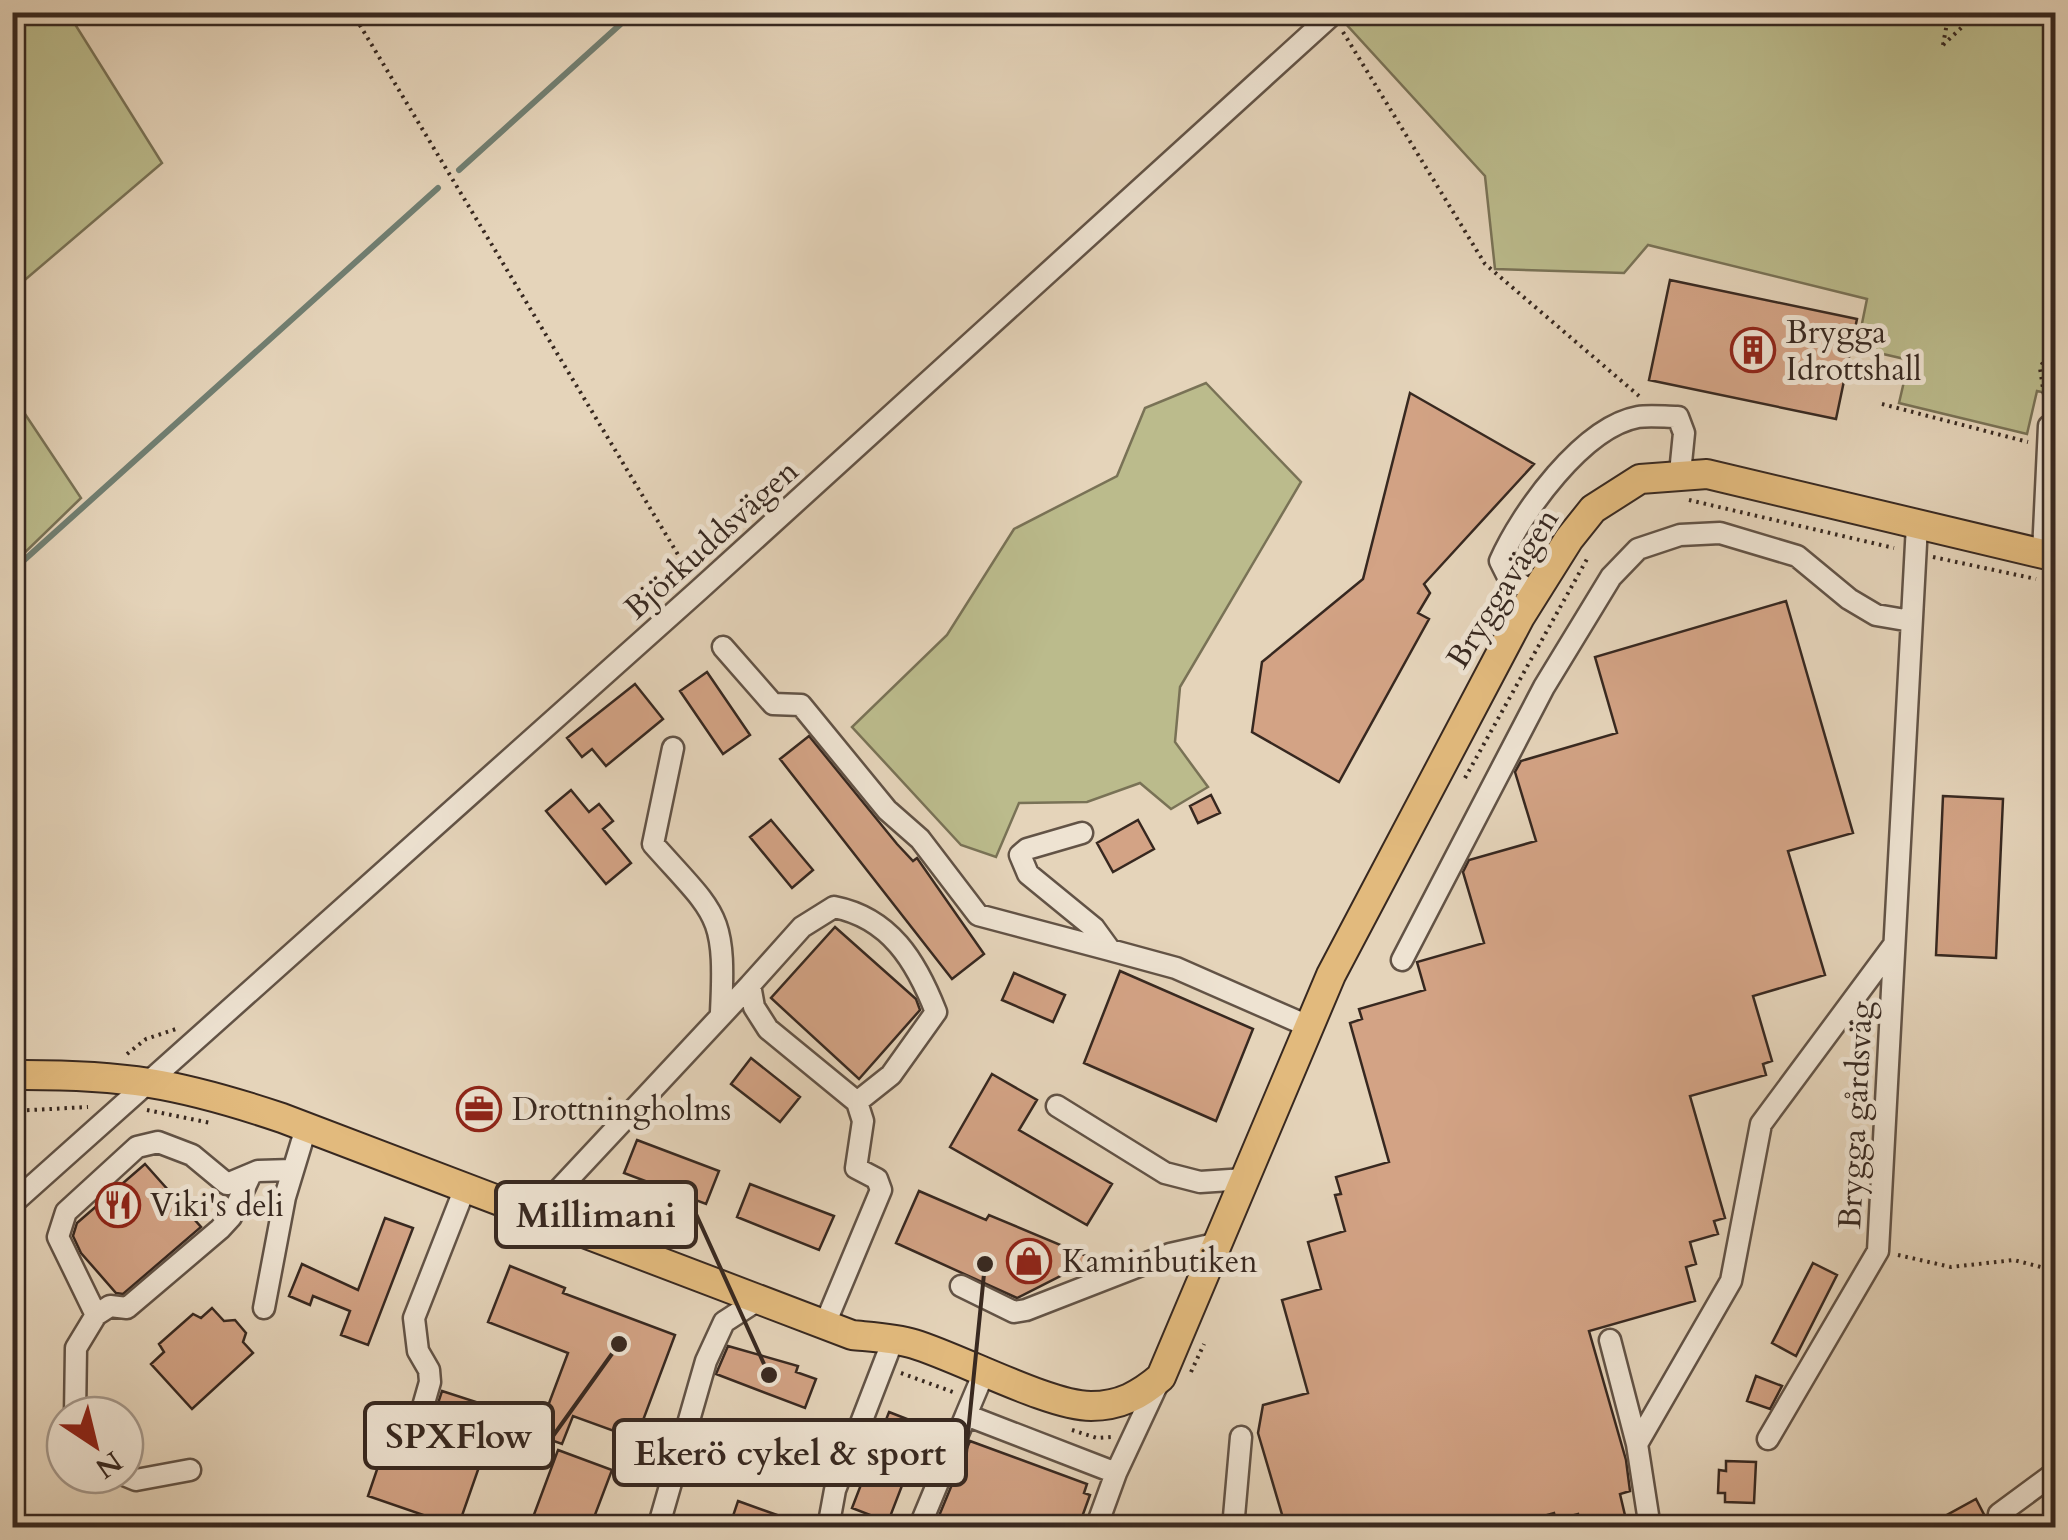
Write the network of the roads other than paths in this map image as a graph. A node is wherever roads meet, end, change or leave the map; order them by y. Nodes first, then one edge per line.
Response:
1 (1333, 14) edge
2 (2049, 451) edge
3 (1681, 486) junction
4 (1915, 539) junction
5 (2049, 555) edge
6 (1535, 594) junction
7 (1910, 621) junction
8 (722, 647) dead end
9 (673, 748) dead end
10 (1082, 833) dead end
11 (1894, 945) junction
12 (1110, 950) junction
13 (1402, 960) dead end
14 (750, 985) junction
15 (721, 1012) junction
16 (1308, 1026) junction
17 (12, 1075) edge
18 (156, 1080) junction
19 (857, 1102) junction
20 (1057, 1106) dead end
21 (306, 1128) junction
22 (292, 1170) junction
23 (251, 1174) junction
24 (1245, 1179) junction
25 (465, 1188) junction
26 (12, 1204) edge
27 (535, 1215) junction
28 (1219, 1243) junction
29 (960, 1286) dead end
30 (758, 1300) junction
31 (264, 1308) dead end
32 (96, 1315) junction
33 (825, 1324) junction
34 (1610, 1340) dead end
35 (888, 1353) junction
36 (985, 1370) junction
37 (1173, 1379) junction
38 (75, 1395) edge
39 (969, 1406) junction
40 (418, 1424) dead end
41 (1241, 1437) dead end
42 (1768, 1439) dead end
43 (1637, 1444) junction
44 (190, 1470) dead end
45 (1116, 1472) junction
46 (2056, 1472) edge
47 (145, 1478) edge
48 (2000, 1514) dead end
49 (1650, 1527) edge
50 (658, 1528) edge
51 (828, 1528) edge
52 (919, 1528) edge
53 (1096, 1528) edge
54 (1233, 1528) edge

1 - 18 street, Björkuddsvägen
2 - 5 street
3 - 4 main road, Bryggavägen
3 - 6 main road, Bryggavägen
3 - 6 street
4 - 5 main road, Bryggavägen
4 - 7 street, Brygga gårdsväg
6 - 16 main road, Bryggavägen
7 - 11 street, Brygga gårdsväg
7 - 13 street
8 - 12 street
9 - 15 street
10 - 12 street
11 - 42 street, Brygga gårdsväg
11 - 43 street, Brygga gårdsväg
12 - 16 street
14 - 15 street
14 - 19 street
14 - 19 street
15 - 27 street
16 - 24 main road, Bryggavägen
17 - 18 main road
18 - 21 main road
18 - 26 street, Björkuddsvägen
19 - 33 street
20 - 24 street
21 - 22 street
21 - 25 main road
22 - 23 street
22 - 31 street
23 - 32 street
23 - 32 street
24 - 28 main road, Bryggavägen
25 - 27 main road
25 - 40 street
27 - 30 main road
28 - 29 street
28 - 37 main road, Bryggavägen
30 - 33 main road
30 - 50 street
32 - 38 street
33 - 35 main road
34 - 43 street
35 - 36 main road
35 - 51 street
36 - 37 main road
36 - 39 street
37 - 45 street, Bryggavägen
39 - 45 street
39 - 52 street
41 - 54 street
43 - 49 street
44 - 47 street
45 - 53 street, Bryggavägen
46 - 48 street

